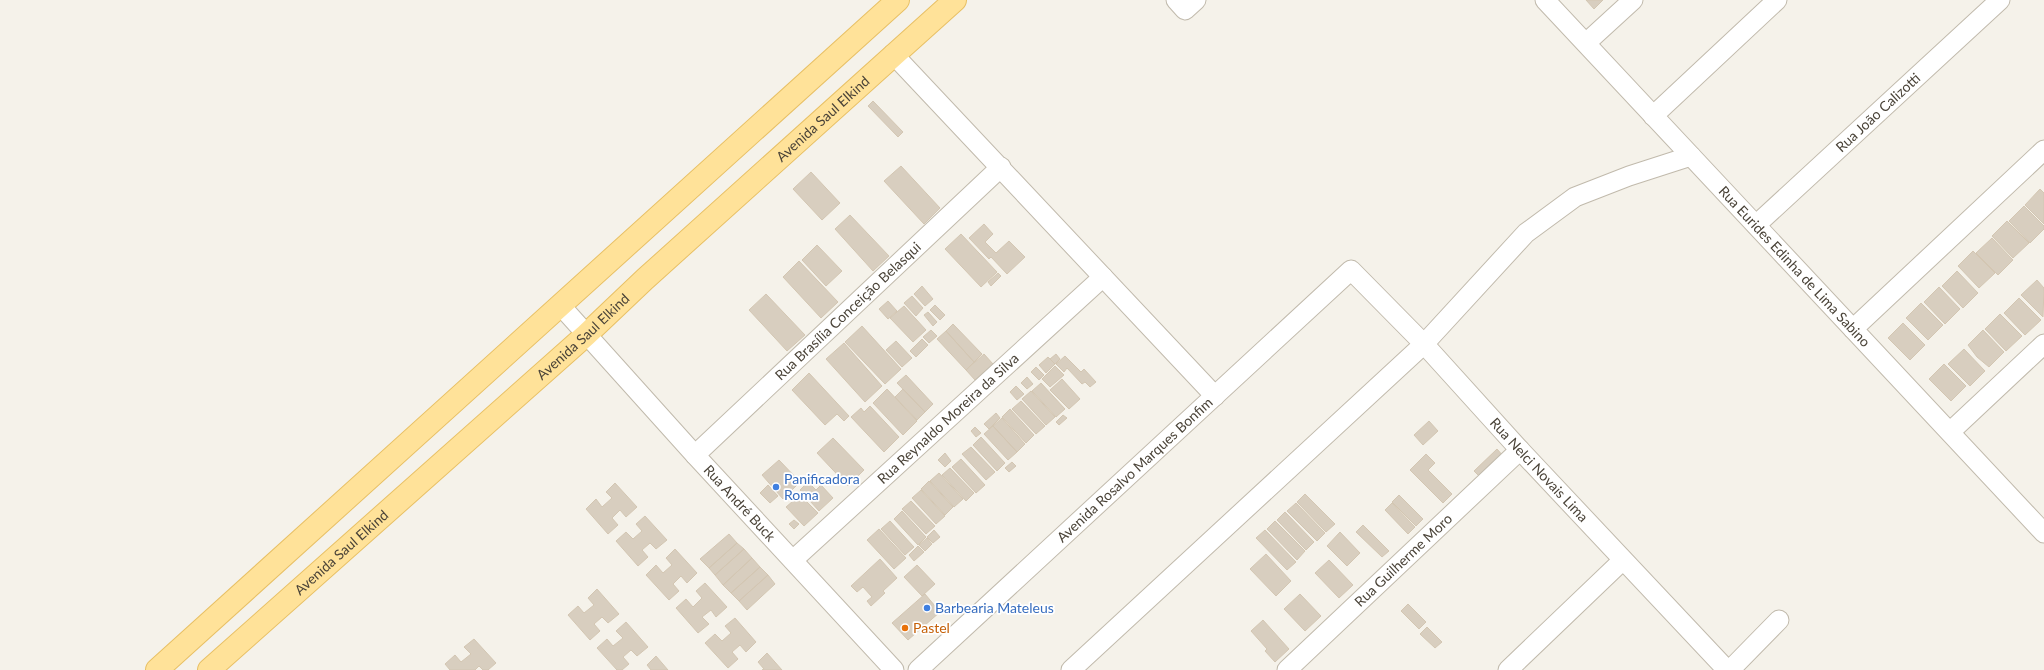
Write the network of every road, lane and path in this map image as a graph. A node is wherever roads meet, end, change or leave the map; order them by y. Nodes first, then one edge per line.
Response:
1 (898, 0) edge
2 (955, 0) edge
3 (1176, 0) edge
4 (1196, 0) edge
5 (1545, 0) edge
6 (1633, 0) edge
7 (1777, 0) edge
8 (2000, 0) edge
9 (1586, 43) junction
10 (893, 54) junction
11 (1653, 116) junction
12 (2044, 150) edge
13 (1691, 156) junction
14 (1001, 167) junction
15 (1756, 225) junction
16 (1351, 270) joint
17 (1103, 277) junction
18 (561, 306) junction
19 (1853, 329) junction
20 (586, 335) junction
21 (1424, 344) junction
22 (2044, 344) edge
23 (1215, 396) junction
24 (1950, 432) junction
25 (1520, 450) junction
26 (695, 455) junction
27 (2044, 533) edge
28 (793, 560) junction
29 (1623, 560) junction
30 (1779, 620) dead end
31 (157, 670) edge
32 (210, 670) edge
33 (894, 670) edge
34 (918, 670) edge
35 (1071, 670) edge
36 (1287, 670) edge
37 (1508, 670) edge
38 (1728, 670) edge

1 - 18 main road
2 - 10 main road, Avenida Saul Elkind
3 - 4 street
5 - 9 street, Rua Eurides Edinha de Lima Sabino
6 - 9 street
7 - 11 street
8 - 15 street, Rua João Calizotti
9 - 11 street, Rua Eurides Edinha de Lima Sabino
10 - 14 street
10 - 20 main road, Avenida Saul Elkind
11 - 13 street, Rua Eurides Edinha de Lima Sabino
12 - 19 street
13 - 15 street, Rua Eurides Edinha de Lima Sabino
13 - 21 street
14 - 17 street
14 - 26 street, Rua Brasília Conceição Belasqui
15 - 19 street, Rua Eurides Edinha de Lima Sabino
16 - 21 street, Rua Nelci Novais Lima
16 - 23 street, Avenida Rosalvo Marques Bonfim
17 - 23 street
17 - 28 street, Rua Reynaldo Moreira da Silva
18 - 20 street, Rua André Buck
18 - 31 main road
19 - 24 street, Rua Eurides Edinha de Lima Sabino
20 - 26 street, Rua André Buck
20 - 32 main road, Avenida Saul Elkind
21 - 25 street, Rua Nelci Novais Lima
21 - 35 street
22 - 24 street
23 - 34 street, Avenida Rosalvo Marques Bonfim
24 - 27 street, Rua Eurides Edinha de Lima Sabino
25 - 29 street, Rua Nelci Novais Lima
25 - 36 street, Rua Guilherme Moro
26 - 28 street, Rua André Buck
28 - 33 street, Rua André Buck
29 - 37 street
29 - 38 street, Rua Nelci Novais Lima
30 - 38 street

